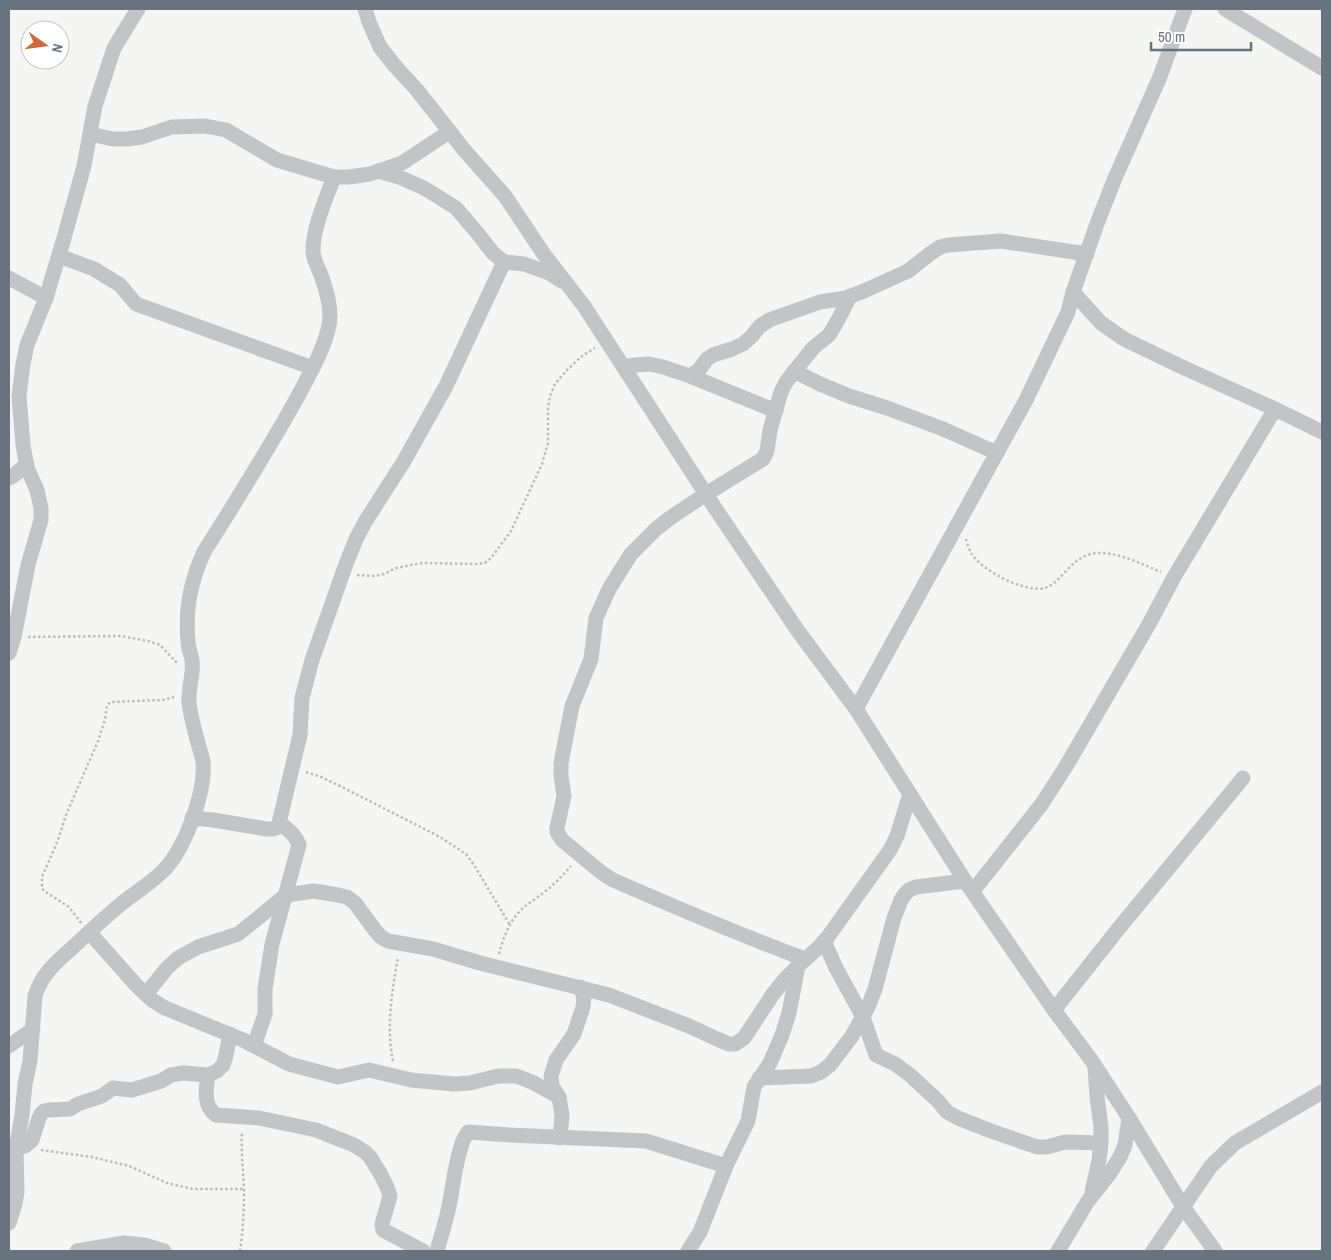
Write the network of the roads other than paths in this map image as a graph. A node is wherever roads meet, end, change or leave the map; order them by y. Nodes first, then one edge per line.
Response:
1 (138, 9) edge
2 (365, 9) edge
3 (1185, 9) edge
4 (1225, 9) edge
5 (1322, 68) edge
6 (449, 132) junction
7 (90, 134) junction
8 (378, 171) junction
9 (334, 177) junction
10 (1087, 254) junction
11 (59, 256) junction
12 (504, 262) junction
13 (9, 278) edge
14 (567, 284) junction
15 (1073, 292) junction
16 (850, 296) junction
17 (46, 298) junction
18 (624, 367) junction
19 (313, 368) junction
20 (794, 372) junction
21 (690, 376) junction
22 (1275, 408) junction
23 (776, 410) junction
24 (1322, 432) edge
25 (997, 453) junction
26 (26, 464) junction
27 (9, 478) edge
28 (706, 494) junction
29 (9, 653) edge
30 (856, 709) junction
31 (1243, 778) dead end
32 (910, 794) junction
33 (192, 818) junction
34 (280, 823) junction
35 (969, 886) junction
36 (286, 895) junction
37 (88, 932) junction
38 (824, 941) junction
39 (802, 962) junction
40 (580, 987) junction
41 (146, 994) junction
42 (1054, 1010) junction
43 (863, 1017) junction
44 (33, 1030) junction
45 (230, 1034) junction
46 (9, 1046) edge
47 (254, 1046) junction
48 (1095, 1065) junction
49 (208, 1075) junction
50 (759, 1078) junction
51 (1322, 1092) edge
52 (559, 1097) junction
53 (1129, 1118) junction
54 (560, 1138) junction
55 (1101, 1143) junction
56 (19, 1148) junction
57 (726, 1166) junction
58 (1091, 1196) junction
59 (1184, 1208) junction
60 (9, 1223) edge
61 (412, 1249) edge
62 (77, 1251) edge
63 (164, 1251) edge
64 (437, 1251) edge
65 (688, 1251) edge
66 (1058, 1251) edge
67 (1153, 1251) edge
68 (1215, 1251) edge

1 - 7 street
2 - 6 street
3 - 10 street
4 - 5 street
6 - 8 street
6 - 14 street
7 - 9 street
7 - 11 street
8 - 9 street
8 - 12 street
9 - 19 street
10 - 15 street
10 - 16 street
11 - 17 street
11 - 19 street
12 - 14 street
12 - 34 street
13 - 17 street
14 - 18 street
15 - 22 street
15 - 25 street
16 - 20 street
16 - 21 street
17 - 26 street
18 - 21 street
18 - 28 street
19 - 33 street
20 - 23 street
20 - 25 street
21 - 23 street
22 - 24 street
22 - 35 street
23 - 28 street
25 - 30 street
26 - 27 street
26 - 29 street
28 - 30 street
28 - 39 street
30 - 32 street
31 - 42 street
32 - 35 street
32 - 38 street
33 - 34 street
33 - 37 street
34 - 36 street
35 - 42 street
35 - 43 street
36 - 40 street
36 - 41 street
36 - 47 street
37 - 41 street
37 - 44 street
38 - 39 street
38 - 43 street
39 - 40 street
39 - 50 street
40 - 52 street
41 - 45 street
42 - 48 street
43 - 50 street
43 - 55 street
44 - 46 street
44 - 56 street
45 - 47 street
45 - 49 street
47 - 52 street
48 - 53 street
48 - 55 street
49 - 56 street
49 - 61 street
50 - 57 street
51 - 59 street
52 - 54 street
53 - 58 street
53 - 59 street
54 - 57 street
54 - 64 street
55 - 58 street
56 - 60 street
57 - 65 street
58 - 66 street
59 - 67 street
59 - 68 street
62 - 63 street

